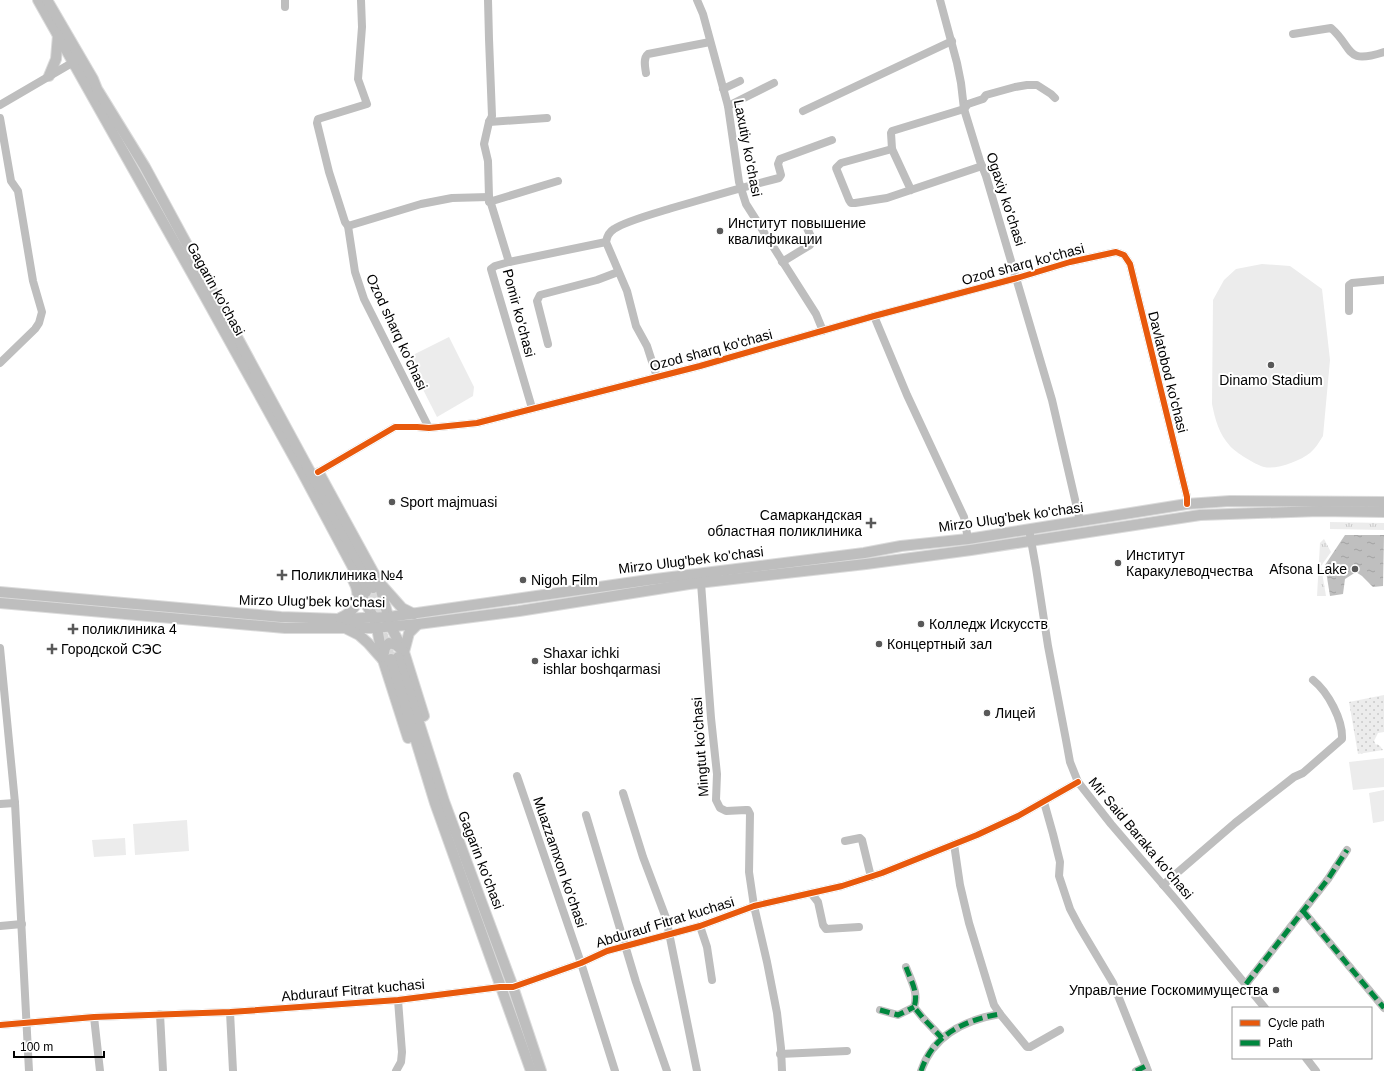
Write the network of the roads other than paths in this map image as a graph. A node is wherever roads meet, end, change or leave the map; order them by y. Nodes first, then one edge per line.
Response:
1 (38, 0) edge
2 (47, 0) edge
3 (361, 0) edge
4 (488, 0) edge
5 (698, 0) edge
6 (940, 0) edge
7 (58, 34) junction
8 (1293, 34) dead end
9 (952, 41) junction
10 (710, 42) junction
11 (1384, 52) edge
12 (77, 60) junction
13 (646, 73) dead end
14 (49, 76) junction
15 (740, 81) dead end
16 (774, 83) dead end
17 (723, 89) junction
18 (1055, 98) dead end
19 (0, 105) edge
20 (728, 106) junction
21 (964, 109) junction
22 (803, 112) dead end
23 (0, 118) edge
24 (547, 118) dead end
25 (489, 122) junction
26 (832, 140) dead end
27 (892, 149) junction
28 (982, 166) junction
29 (558, 181) dead end
30 (741, 188) junction
31 (911, 190) junction
32 (489, 199) junction
33 (348, 226) junction
34 (807, 228) dead end
35 (606, 242) junction
36 (1116, 252) joint
37 (508, 262) junction
38 (782, 262) junction
39 (618, 272) junction
40 (1017, 278) junction
41 (1384, 280) edge
42 (1349, 310) dead end
43 (874, 316) junction
44 (823, 331) junction
45 (548, 344) dead end
46 (0, 363) edge
47 (657, 377) junction
48 (532, 408) junction
49 (429, 428) junction
50 (297, 455) junction
51 (318, 472) junction
52 (1384, 502) edge
53 (1187, 504) junction
54 (1384, 512) edge
55 (1080, 521) junction
56 (1029, 529) junction
57 (968, 539) junction
58 (1031, 541) junction
59 (701, 583) junction
60 (369, 588) junction
61 (0, 592) edge
62 (0, 602) edge
63 (414, 614) junction
64 (338, 618) junction
65 (390, 622) junction
66 (376, 623) junction
67 (418, 624) junction
68 (345, 628) junction
69 (0, 648) edge
70 (394, 657) junction
71 (1313, 680) dead end
72 (517, 776) dead end
73 (1078, 782) junction
74 (623, 793) dead end
75 (439, 802) junction
76 (1044, 802) junction
77 (0, 804) edge
78 (15, 804) junction
79 (586, 815) dead end
80 (845, 841) dead end
81 (954, 844) junction
82 (1347, 850) dead end
83 (871, 877) junction
84 (1163, 885) junction
85 (811, 893) junction
86 (754, 906) junction
87 (1303, 911) junction
88 (22, 924) junction
89 (0, 926) edge
90 (700, 926) junction
91 (859, 927) dead end
92 (670, 935) junction
93 (626, 945) junction
94 (581, 962) junction
95 (906, 967) dead end
96 (712, 980) dead end
97 (1246, 984) junction
98 (500, 987) junction
99 (513, 987) junction
100 (398, 1000) junction
101 (914, 1007) junction
102 (1264, 1007) edge
103 (1384, 1008) edge
104 (880, 1010) dead end
105 (230, 1012) junction
106 (160, 1014) junction
107 (1000, 1014) junction
108 (94, 1017) junction
109 (26, 1023) junction
110 (0, 1025) edge
111 (1060, 1030) dead end
112 (942, 1038) junction
113 (847, 1051) dead end
114 (780, 1054) junction
115 (1307, 1059) edge
116 (1147, 1069) edge
117 (28, 1071) edge
118 (100, 1071) edge
119 (163, 1071) edge
120 (233, 1071) edge
121 (396, 1071) edge
122 (531, 1071) edge
123 (541, 1071) edge
124 (615, 1071) edge
125 (667, 1071) edge
126 (698, 1071) edge
127 (782, 1071) edge
128 (921, 1071) edge
129 (1136, 1071) edge
130 (1316, 1071) edge

1 - 7 main road, Gagarin ko'chasi
2 - 12 main road, Gagarin ko'chasi
3 - 33 street, Ozod sharq ko'chasi
4 - 25 street, Pomir ko'chasi
5 - 10 street, Laxutiy ko'chasi
6 - 9 street, Ogaxiy ko'chasi
7 - 12 main road, Gagarin ko'chasi
7 - 14 main road
8 - 11 street
9 - 21 street, Ogaxiy ko'chasi
9 - 22 street
10 - 13 street
10 - 17 street, Laxutiy ko'chasi
12 - 14 street
12 - 50 main road, Gagarin ko'chasi
14 - 19 street
15 - 17 street
16 - 20 street
17 - 20 street, Laxutiy ko'chasi
18 - 21 street
20 - 30 street, Laxutiy ko'chasi
21 - 27 street
21 - 28 street, Ogaxiy ko'chasi
23 - 46 street
24 - 25 street
25 - 32 street, Pomir ko'chasi
26 - 30 street
27 - 31 street
27 - 31 street
28 - 31 street
28 - 40 street, Ogaxiy ko'chasi
29 - 32 street
30 - 35 street
30 - 38 street, Laxutiy ko'chasi
32 - 33 street
32 - 37 street, Pomir ko'chasi
33 - 49 street, Ozod sharq ko'chasi
34 - 38 street
35 - 37 street
35 - 39 street
36 - 40 street, Ozod sharq ko'chasi
36 - 53 street, Davlatobod ko'chasi
37 - 48 street, Pomir ko'chasi
38 - 44 street, Laxutiy ko'chasi
39 - 45 street
39 - 47 street
40 - 43 street, Ozod sharq ko'chasi
40 - 55 street, Ogaxiy ko'chasi
41 - 42 street
43 - 44 street, Ozod sharq ko'chasi
43 - 57 street
44 - 47 street, Ozod sharq ko'chasi
47 - 48 street, Ozod sharq ko'chasi
48 - 49 street, Ozod sharq ko'chasi
49 - 51 street, Ozod sharq ko'chasi
50 - 51 main road
50 - 60 main road, Gagarin ko'chasi
51 - 60 main road
52 - 53 main road, Mirzo Ulug'bek ko'chasi
53 - 55 main road, Mirzo Ulug'bek ko'chasi
54 - 58 main road, Mirzo Ulug'bek ko'chasi
55 - 56 main road, Mirzo Ulug'bek ko'chasi
56 - 57 main road, Mirzo Ulug'bek ko'chasi
56 - 58 street, Mir Said Baraka ko'chasi
57 - 63 main road, Mirzo Ulug'bek ko'chasi
58 - 59 main road, Mirzo Ulug'bek ko'chasi
58 - 73 street, Mir Said Baraka ko'chasi
59 - 67 main road, Mirzo Ulug'bek ko'chasi
59 - 86 street, Mingtut ko'chasi
60 - 63 main road
60 - 64 main road
60 - 65 main road
60 - 66 main road
61 - 64 main road, Mirzo Ulug'bek ko'chasi
62 - 68 main road, Mirzo Ulug'bek ko'chasi
63 - 65 main road, Mirzo Ulug'bek ko'chasi
64 - 66 main road, Mirzo Ulug'bek ko'chasi
65 - 66 main road, Mirzo Ulug'bek ko'chasi
65 - 67 main road, Mirzo Ulug'bek ko'chasi
65 - 70 main road
66 - 68 main road, Mirzo Ulug'bek ko'chasi
66 - 70 main road
67 - 70 main road
68 - 70 main road
69 - 78 street
70 - 75 main road, Gagarin ko'chasi
70 - 75 main road
71 - 84 street
72 - 94 street, Muazzamxon ko'chasi
73 - 76 street, Abdurauf Fitrat kuchasi
73 - 84 street, Mir Said Baraka ko'chasi
74 - 92 street
75 - 98 main road, Gagarin ko'chasi
75 - 99 main road, Gagarin ko'chasi
76 - 81 street, Abdurauf Fitrat kuchasi
76 - 116 street
77 - 78 street
78 - 88 street
79 - 93 street
80 - 83 street
81 - 83 street, Abdurauf Fitrat kuchasi
81 - 107 street
82 - 87 street
83 - 85 street, Abdurauf Fitrat kuchasi
84 - 97 street, Mir Said Baraka ko'chasi
85 - 86 street, Abdurauf Fitrat kuchasi
85 - 91 street
86 - 90 street, Abdurauf Fitrat kuchasi
86 - 114 street, Mingtut ko'chasi
87 - 97 street
87 - 103 street
88 - 89 street
88 - 109 street
90 - 92 street, Abdurauf Fitrat kuchasi
90 - 96 street
92 - 93 street, Abdurauf Fitrat kuchasi
92 - 126 street
93 - 94 street, Abdurauf Fitrat kuchasi
93 - 125 street
94 - 99 street, Abdurauf Fitrat kuchasi
94 - 124 street, Muazzamxon ko'chasi
95 - 101 street
97 - 102 street, Mir Said Baraka ko'chasi
98 - 99 street, Abdurauf Fitrat kuchasi
98 - 100 street, Abdurauf Fitrat kuchasi
98 - 122 main road, Gagarin ko'chasi
99 - 123 main road, Gagarin ko'chasi
100 - 105 street, Abdurauf Fitrat kuchasi
100 - 121 street
101 - 104 street
101 - 112 street
105 - 106 street, Abdurauf Fitrat kuchasi
105 - 120 street
106 - 108 street, Abdurauf Fitrat kuchasi
106 - 119 street
107 - 111 street
107 - 112 street
108 - 109 street, Abdurauf Fitrat kuchasi
108 - 118 street
109 - 110 street, Abdurauf Fitrat kuchasi
109 - 117 street
112 - 128 street
113 - 114 street
114 - 127 street, Mingtut ko'chasi
115 - 130 street
116 - 129 street

